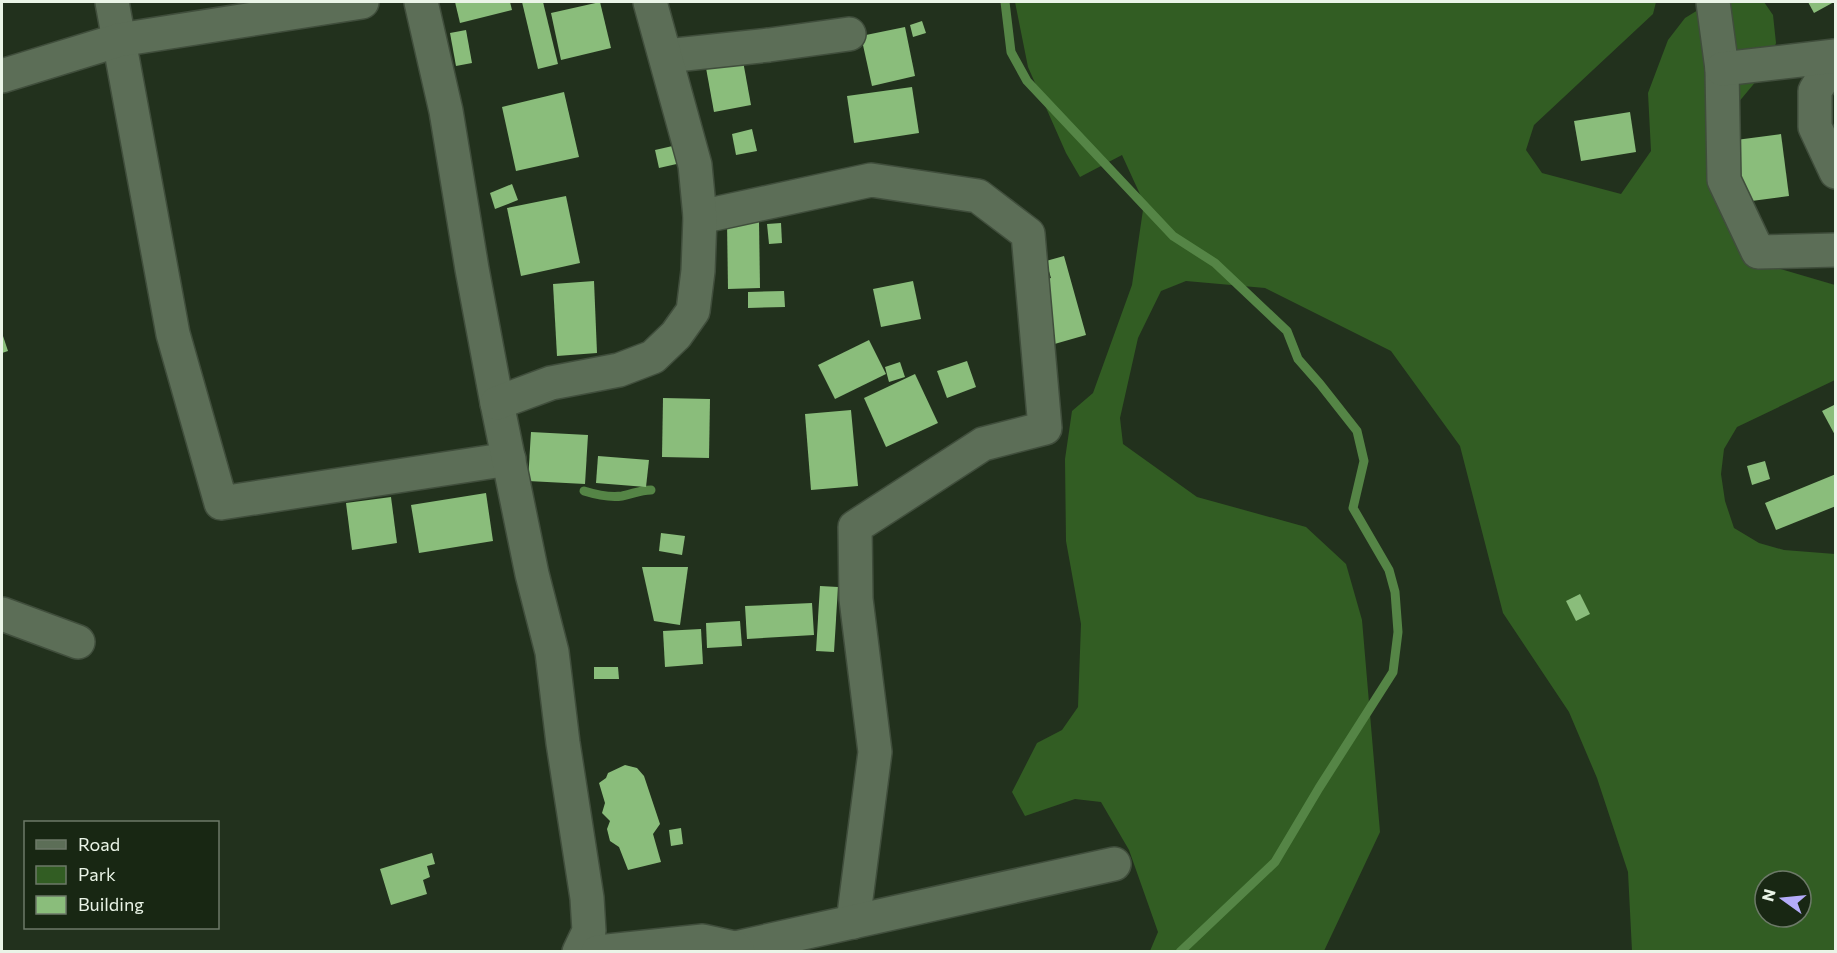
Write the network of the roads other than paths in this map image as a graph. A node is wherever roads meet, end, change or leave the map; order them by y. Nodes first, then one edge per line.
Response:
1 (112, 2) edge
2 (362, 2) edge
3 (421, 2) edge
4 (651, 2) edge
5 (1713, 2) edge
6 (849, 34) dead end
7 (119, 40) junction
8 (666, 56) junction
9 (1835, 56) edge
10 (1722, 69) junction
11 (2, 76) edge
12 (1836, 172) edge
13 (700, 217) junction
14 (1836, 250) edge
15 (497, 403) junction
16 (509, 459) junction
17 (2, 614) edge
18 (78, 642) dead end
19 (1114, 864) dead end
20 (853, 922) junction
21 (736, 950) edge
22 (579, 951) edge
23 (598, 951) edge

1 - 7 street
2 - 7 street
3 - 15 street
4 - 8 street
5 - 10 street
6 - 8 street
7 - 11 street
7 - 16 street
8 - 13 street
9 - 10 street
9 - 12 street
10 - 14 street
13 - 15 street
13 - 20 street
15 - 16 street
16 - 22 street
17 - 18 street
19 - 20 street
20 - 21 street
21 - 23 street

